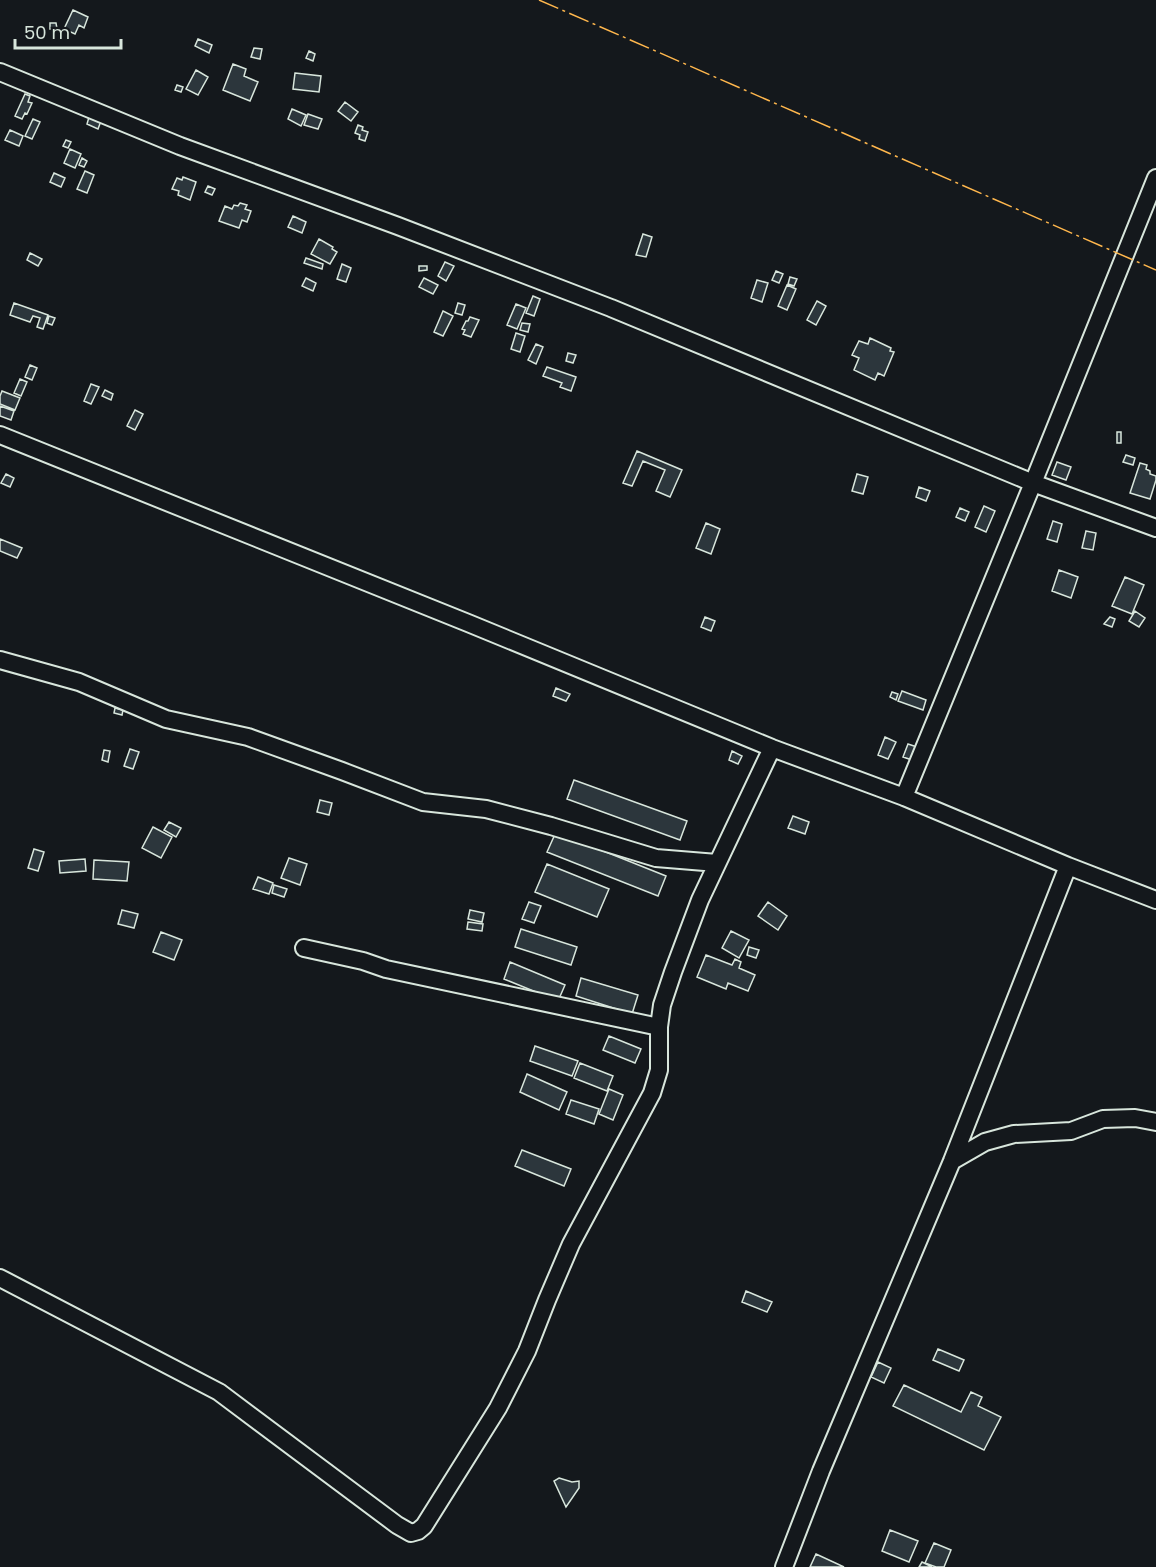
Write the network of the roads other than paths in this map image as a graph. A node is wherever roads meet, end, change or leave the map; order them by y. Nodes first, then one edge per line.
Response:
1 (0, 72) edge
2 (1156, 178) edge
3 (0, 435) edge
4 (1033, 483) junction
5 (1156, 528) edge
6 (0, 660) edge
7 (772, 748) junction
8 (904, 797) junction
9 (717, 863) junction
10 (1068, 866) junction
11 (1156, 900) edge
12 (304, 948) dead end
13 (659, 1027) junction
14 (1156, 1122) edge
15 (952, 1161) junction
16 (0, 1278) edge
17 (784, 1567) edge

1 - 4 street
2 - 4 street
3 - 7 street
4 - 5 street
4 - 8 street
6 - 9 street
7 - 8 street
7 - 9 street
8 - 10 street
9 - 13 street
10 - 11 street
10 - 15 street
12 - 13 street
13 - 16 street
14 - 15 street
15 - 17 street

